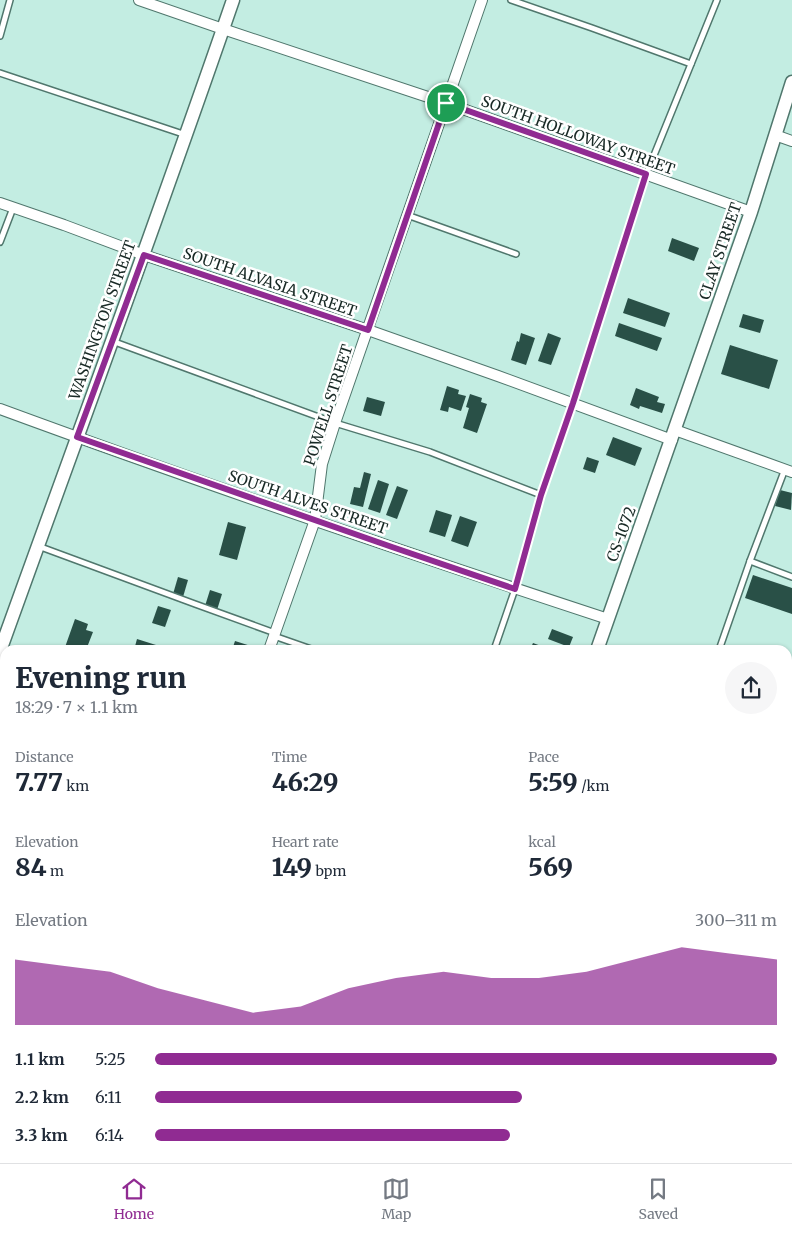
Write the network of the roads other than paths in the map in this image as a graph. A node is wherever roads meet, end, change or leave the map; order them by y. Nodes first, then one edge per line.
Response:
1 (10, 0) edge
2 (139, 0) edge
3 (233, 0) edge
4 (482, 0) edge
5 (511, 0) edge
6 (717, 0) edge
7 (223, 29) junction
8 (0, 36) edge
9 (691, 64) junction
10 (0, 73) edge
11 (792, 82) edge
12 (446, 103) junction
13 (186, 135) junction
14 (775, 135) junction
15 (792, 141) edge
16 (646, 174) junction
17 (0, 203) edge
18 (13, 208) junction
19 (751, 212) junction
20 (407, 216) junction
21 (0, 242) edge
22 (516, 254) dead end
23 (144, 255) junction
24 (368, 330) junction
25 (112, 341) junction
26 (573, 403) junction
27 (0, 409) edge
28 (335, 423) junction
29 (674, 435) junction
30 (77, 437) junction
31 (788, 471) edge
32 (541, 495) junction
33 (316, 520) junction
34 (38, 546) junction
35 (750, 561) junction
36 (792, 577) edge
37 (515, 589) junction
38 (608, 619) junction
39 (274, 634) junction
40 (3, 645) edge
41 (271, 645) edge
42 (302, 645) edge
43 (496, 645) edge
44 (599, 645) edge
45 (721, 645) edge

1 - 8 lane
2 - 7 street, SOUTH HOLLOWAY STREET
3 - 7 street, WASHINGTON STREET
4 - 12 street, POWELL STREET
5 - 9 lane
6 - 9 lane
7 - 12 street, SOUTH HOLLOWAY STREET
7 - 13 street, WASHINGTON STREET
9 - 16 lane
10 - 13 lane
11 - 14 street, CLAY STREET
12 - 16 street, SOUTH HOLLOWAY STREET
12 - 20 street, POWELL STREET
13 - 23 street, WASHINGTON STREET
14 - 15 street
14 - 19 street, CLAY STREET
16 - 19 street, SOUTH HOLLOWAY STREET
16 - 26 lane
17 - 18 street, SOUTH ALVASIA STREET
18 - 21 lane
18 - 23 street, SOUTH ALVASIA STREET
19 - 29 street, CLAY STREET
20 - 22 lane
20 - 24 street, POWELL STREET
23 - 24 street, SOUTH ALVASIA STREET
23 - 25 street, WASHINGTON STREET
24 - 26 street, SOUTH ALVASIA STREET
24 - 28 street, POWELL STREET
25 - 28 lane
25 - 30 street, WASHINGTON STREET
26 - 29 street, SOUTH ALVASIA STREET
26 - 32 lane
27 - 30 street, SOUTH ALVES STREET
28 - 32 lane
28 - 33 street, POWELL STREET
29 - 31 street, SOUTH ALVASIA STREET
29 - 38 street, CS-1072
30 - 33 street, SOUTH ALVES STREET
30 - 34 street, WASHINGTON STREET
31 - 35 lane
32 - 37 lane
33 - 37 street, SOUTH ALVES STREET
33 - 39 street, POWELL STREET
34 - 39 lane
34 - 40 street, WASHINGTON STREET
35 - 36 lane
35 - 45 lane
37 - 38 street, SOUTH ALVES STREET
37 - 43 lane
38 - 44 street, CS-1072
39 - 41 street, POWELL STREET
39 - 42 lane

